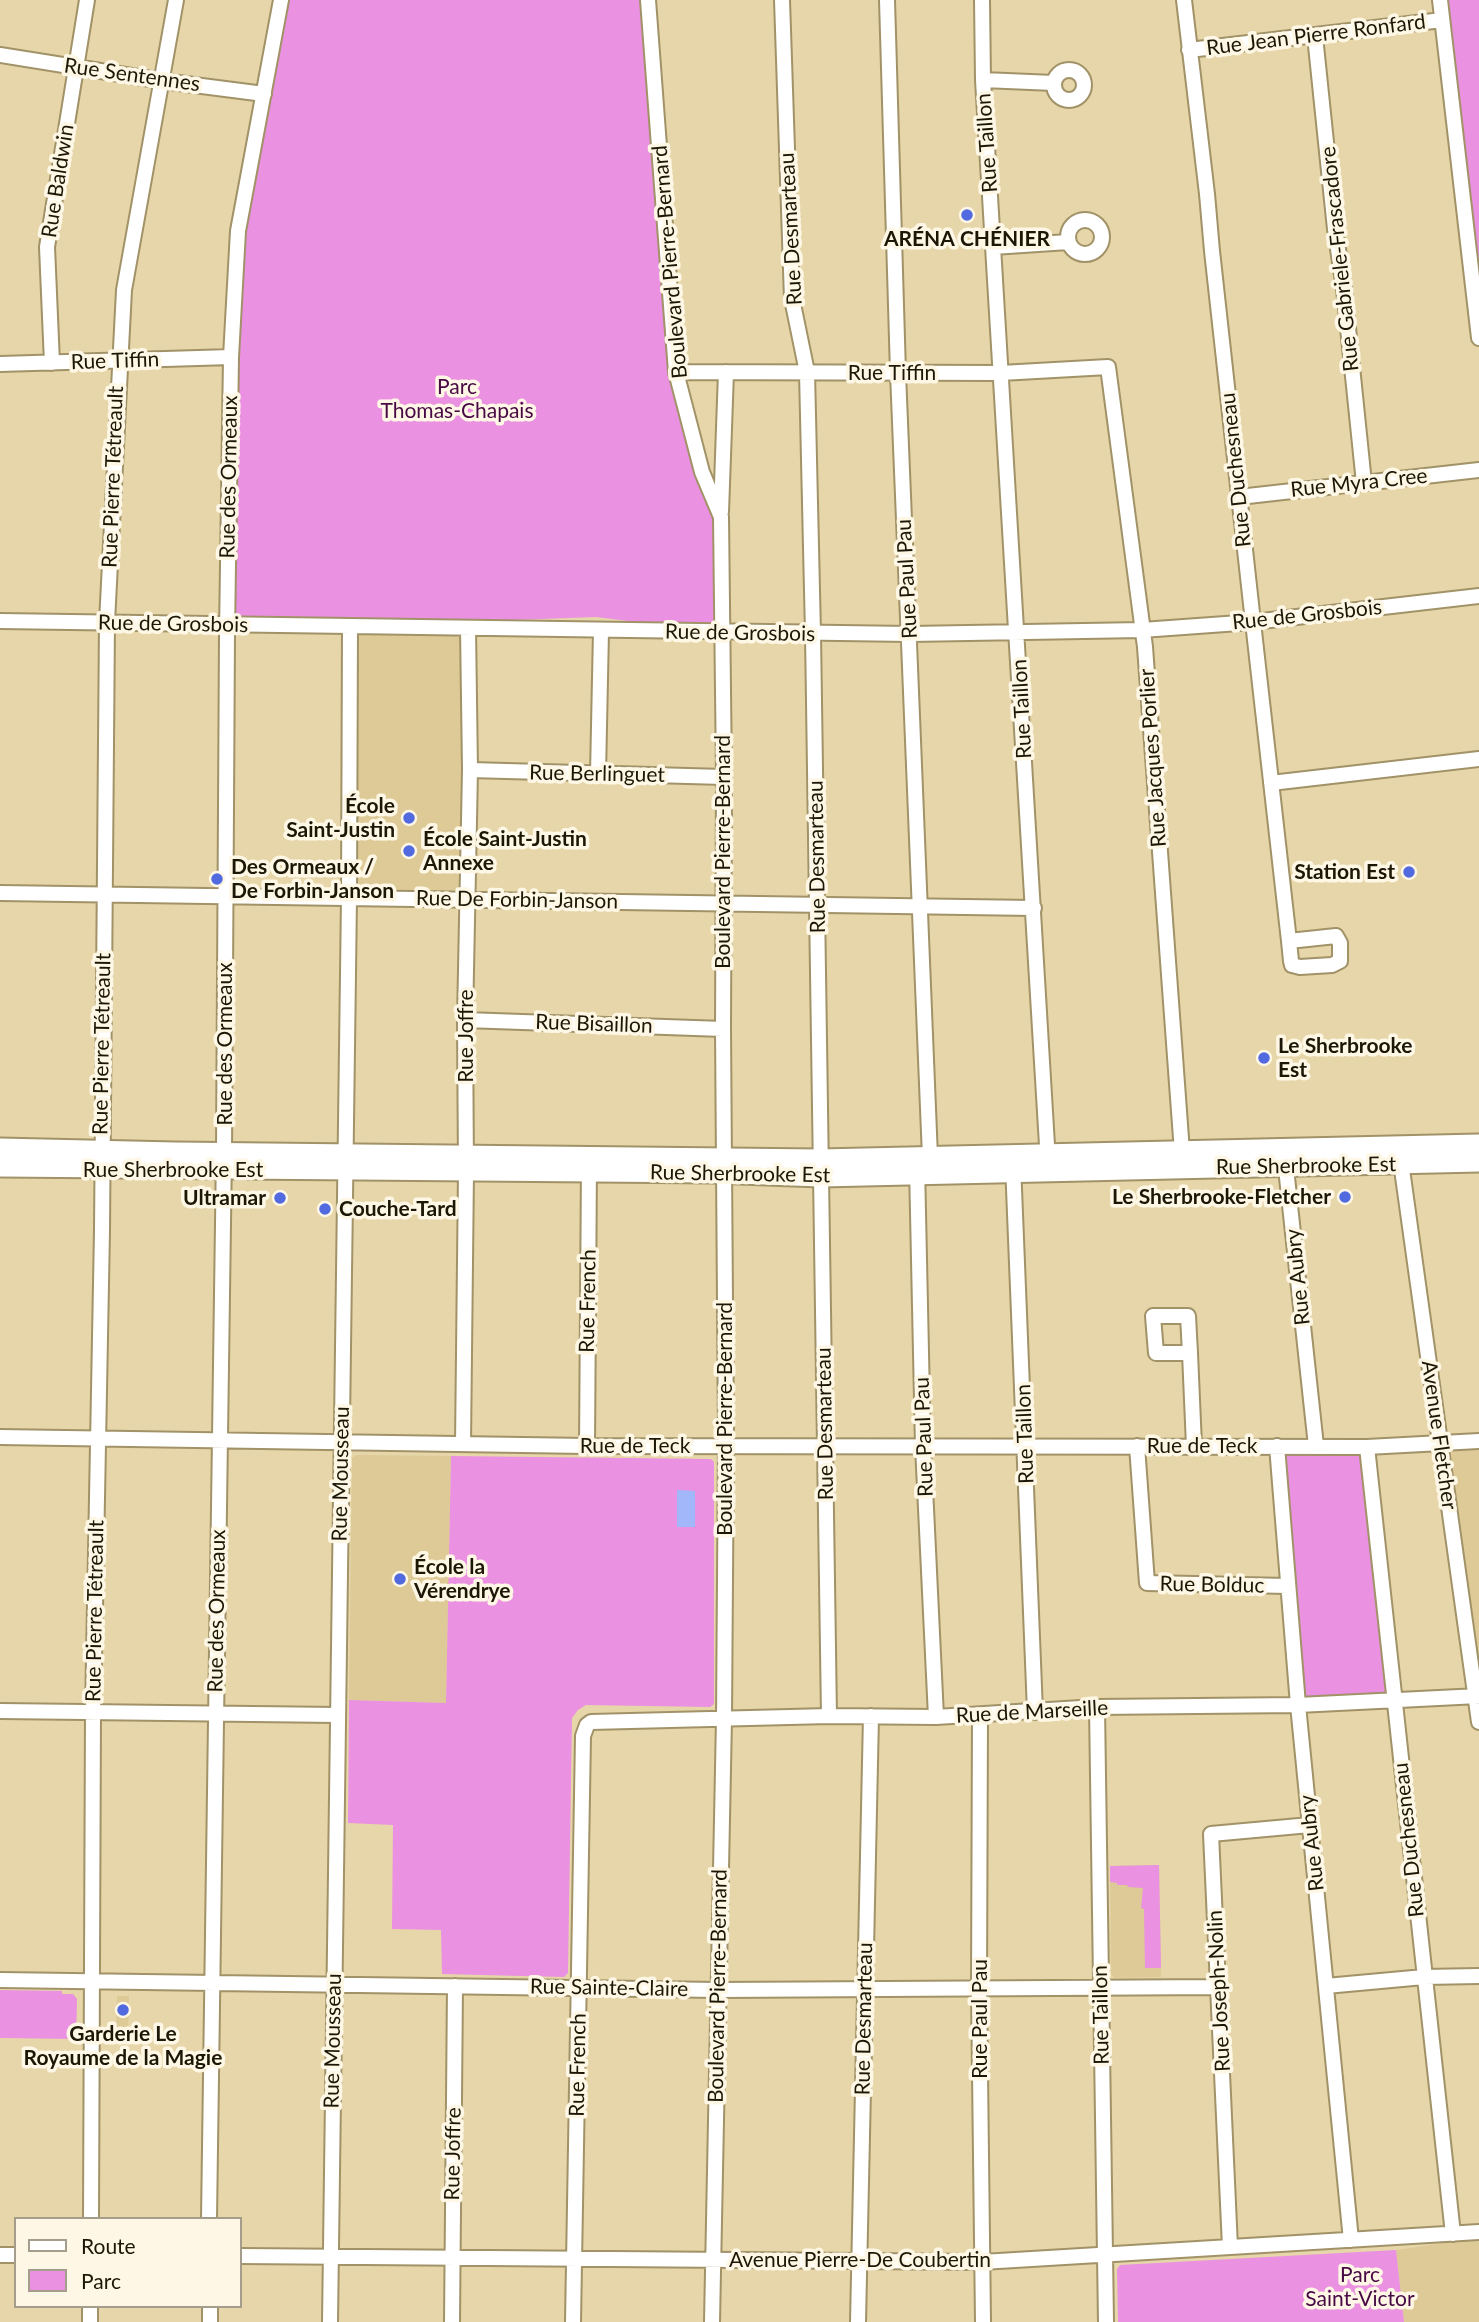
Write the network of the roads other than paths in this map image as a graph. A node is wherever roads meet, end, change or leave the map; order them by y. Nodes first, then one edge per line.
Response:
1 (87, 0) edge
2 (176, 0) edge
3 (281, 0) edge
4 (648, 0) edge
5 (782, 0) edge
6 (887, 0) edge
7 (982, 0) edge
8 (1184, 0) edge
9 (1440, 0) edge
10 (1442, 20) junction
11 (1315, 36) junction
12 (1189, 50) junction
13 (0, 55) edge
14 (76, 68) junction
15 (983, 80) junction
16 (163, 81) junction
17 (1054, 82) dead end
18 (264, 94) junction
19 (1068, 242) dead end
20 (993, 247) junction
21 (1479, 338) edge
22 (231, 357) junction
23 (118, 360) junction
24 (52, 363) junction
25 (0, 364) edge
26 (1108, 367) joint
27 (677, 372) junction
28 (726, 372) junction
29 (807, 372) junction
30 (898, 373) junction
31 (1001, 373) junction
32 (1479, 470) edge
33 (1364, 483) junction
34 (1239, 497) junction
35 (721, 517) junction
36 (1479, 596) edge
37 (0, 621) edge
38 (107, 622) junction
39 (1253, 622) junction
40 (227, 625) junction
41 (350, 626) junction
42 (468, 628) junction
43 (1142, 630) junction
44 (601, 631) junction
45 (1017, 632) junction
46 (724, 633) junction
47 (813, 634) junction
48 (910, 634) junction
49 (1479, 759) edge
50 (470, 770) junction
51 (598, 774) junction
52 (724, 777) junction
53 (1271, 783) junction
54 (0, 893) edge
55 (103, 894) junction
56 (225, 896) junction
57 (349, 898) junction
58 (468, 900) junction
59 (722, 903) junction
60 (817, 905) junction
61 (920, 906) junction
62 (1034, 908) junction
63 (1289, 941) dead end
64 (465, 1020) junction
65 (723, 1029) junction
66 (1479, 1144) edge
67 (0, 1148) edge
68 (1182, 1152) junction
69 (1400, 1155) junction
70 (1285, 1158) junction
71 (101, 1159) junction
72 (224, 1161) junction
73 (345, 1162) junction
74 (1048, 1162) junction
75 (1479, 1162) edge
76 (466, 1163) junction
77 (921, 1163) junction
78 (589, 1164) junction
79 (1013, 1164) junction
80 (723, 1165) junction
81 (0, 1167) edge
82 (821, 1168) junction
83 (1190, 1353) dead end
84 (0, 1437) edge
85 (98, 1439) junction
86 (219, 1440) junction
87 (1479, 1441) edge
88 (341, 1442) junction
89 (1440, 1443) junction
90 (463, 1444) junction
91 (587, 1446) junction
92 (725, 1446) junction
93 (826, 1446) junction
94 (923, 1446) junction
95 (1026, 1446) junction
96 (1137, 1446) junction
97 (1194, 1446) junction
98 (1277, 1446) junction
99 (1316, 1446) junction
100 (1367, 1447) junction
101 (1288, 1586) junction
102 (1477, 1696) edge
103 (1394, 1700) junction
104 (1298, 1705) junction
105 (1097, 1707) junction
106 (0, 1711) edge
107 (93, 1712) junction
108 (1035, 1712) junction
109 (216, 1713) junction
110 (337, 1715) junction
111 (829, 1716) junction
112 (871, 1716) junction
113 (980, 1716) junction
114 (936, 1717) junction
115 (724, 1718) junction
116 (1479, 1722) edge
117 (587, 1725) joint
118 (1310, 1825) junction
119 (1479, 1976) edge
120 (1424, 1977) junction
121 (0, 1980) edge
122 (93, 1980) junction
123 (212, 1984) junction
124 (334, 1985) junction
125 (455, 1986) junction
126 (1326, 1986) junction
127 (579, 1987) junction
128 (1219, 1987) junction
129 (979, 1989) junction
130 (1101, 1989) junction
131 (718, 1990) junction
132 (865, 1990) junction
133 (91, 2217) edge
134 (209, 2217) edge
135 (1479, 2232) edge
136 (1453, 2234) junction
137 (1351, 2240) junction
138 (1230, 2247) junction
139 (1105, 2255) junction
140 (242, 2256) edge
141 (330, 2258) junction
142 (451, 2258) junction
143 (576, 2260) junction
144 (713, 2260) junction
145 (858, 2261) junction
146 (982, 2262) junction
147 (330, 2322) edge
148 (452, 2322) edge
149 (573, 2322) edge
150 (712, 2322) edge
151 (858, 2322) edge
152 (983, 2322) edge
153 (1106, 2322) edge

1 - 14 street, Rue Baldwin
2 - 16 street, Rue Pierre Tétreault
3 - 18 street, Rue des Ormeaux
4 - 27 street, Boulevard Pierre-Bernard
5 - 29 street, Rue Desmarteau
6 - 30 street, Rue Paul Pau
7 - 15 street, Rue Taillon
8 - 12 street, Rue Duchesneau
9 - 10 street
10 - 11 street, Rue Jean Pierre Ronfard
10 - 21 street
11 - 12 street, Rue Jean Pierre Ronfard
11 - 33 street, Rue Gabriele-Frascadore
12 - 34 street, Rue Duchesneau
13 - 14 street, Rue Sentennes
14 - 16 street, Rue Sentennes
14 - 24 street, Rue Baldwin
15 - 17 street, Rue Taillon
15 - 20 street, Rue Taillon
16 - 18 street, Rue Sentennes
16 - 23 street, Rue Pierre Tétreault
18 - 22 street, Rue des Ormeaux
19 - 20 street
20 - 31 street, Rue Taillon
22 - 23 street, Rue Tiffin
22 - 40 street, Rue des Ormeaux
23 - 24 street, Rue Tiffin
23 - 38 street, Rue Pierre Tétreault
24 - 25 street, Rue Tiffin
26 - 31 street, Rue Tiffin
26 - 43 street, Rue Jacques Porlier
27 - 28 street, Rue Tiffin
27 - 35 street, Boulevard Pierre-Bernard
28 - 29 street, Rue Tiffin
28 - 35 street, Boulevard Pierre-Bernard
29 - 30 street, Rue Tiffin
29 - 47 street, Rue Desmarteau
30 - 31 street, Rue Tiffin
30 - 48 street, Rue Paul Pau
31 - 45 street, Rue Taillon
32 - 33 street, Rue Myra Cree
33 - 34 street, Rue Myra Cree
34 - 39 street, Rue Duchesneau
35 - 46 street, Boulevard Pierre-Bernard
36 - 39 street, Rue de Grosbois
37 - 38 street, Rue de Grosbois
38 - 40 street, Rue de Grosbois
38 - 55 street, Rue Pierre Tétreault
39 - 43 street, Rue de Grosbois
39 - 53 street, Rue Duchesneau
40 - 41 street, Rue de Grosbois
40 - 56 street, Rue des Ormeaux
41 - 42 street, Rue de Grosbois
41 - 57 street, Rue Mousseau
42 - 44 street, Rue de Grosbois
42 - 50 street, Rue Joffre
43 - 45 street, Rue de Grosbois
43 - 68 street, Rue Jacques Porlier
44 - 46 street, Rue de Grosbois
44 - 51 street
45 - 48 street, Rue de Grosbois
45 - 62 street, Rue Taillon
46 - 47 street, Rue de Grosbois
46 - 52 street, Boulevard Pierre-Bernard
47 - 48 street, Rue de Grosbois
47 - 60 street, Rue Desmarteau
48 - 61 street, Rue Paul Pau
49 - 53 street
50 - 51 street, Rue Berlinguet
50 - 58 street, Rue Joffre
51 - 52 street, Rue Berlinguet
52 - 59 street, Boulevard Pierre-Bernard
53 - 63 street, Rue Duchesneau
54 - 55 street, Rue De Forbin-Janson
55 - 56 street, Rue De Forbin-Janson
55 - 71 street, Rue Pierre Tétreault
56 - 57 street, Rue De Forbin-Janson
56 - 72 street, Rue des Ormeaux
57 - 58 street, Rue De Forbin-Janson
57 - 73 street, Rue Mousseau
58 - 59 street, Rue De Forbin-Janson
58 - 64 street, Rue Joffre
59 - 60 street, Rue De Forbin-Janson
59 - 65 street, Boulevard Pierre-Bernard
60 - 61 street, Rue De Forbin-Janson
60 - 82 street, Rue Desmarteau
61 - 62 street, Rue De Forbin-Janson
61 - 77 street, Rue Paul Pau
62 - 74 street, Rue Taillon
64 - 65 street, Rue Bisaillon
64 - 76 street, Rue Joffre
65 - 80 street, Boulevard Pierre-Bernard
66 - 69 main road, Rue Sherbrooke Est
67 - 71 main road, Rue Sherbrooke Est
68 - 70 main road, Rue Sherbrooke Est
68 - 74 main road, Rue Sherbrooke Est
69 - 70 main road, Rue Sherbrooke Est
69 - 75 main road, Rue Sherbrooke Est
69 - 89 street, Avenue Fletcher
70 - 74 main road, Rue Sherbrooke Est
70 - 99 street, Rue Aubry
71 - 72 main road, Rue Sherbrooke Est
71 - 81 main road, Rue Sherbrooke Est
71 - 85 street, Rue Pierre Tétreault
72 - 73 main road, Rue Sherbrooke Est
72 - 86 street, Rue des Ormeaux
73 - 76 main road, Rue Sherbrooke Est
73 - 88 street, Rue Mousseau
74 - 79 main road, Rue Sherbrooke Est
76 - 78 main road, Rue Sherbrooke Est
76 - 90 street, Rue Joffre
77 - 79 main road, Rue Sherbrooke Est
77 - 82 main road, Rue Sherbrooke Est
77 - 94 street, Rue Paul Pau
78 - 80 main road, Rue Sherbrooke Est
78 - 91 street, Rue French
79 - 95 street, Rue Taillon
80 - 82 main road, Rue Sherbrooke Est
80 - 92 street, Boulevard Pierre-Bernard
82 - 93 street, Rue Desmarteau
83 - 97 street
84 - 85 street, Rue de Teck
85 - 86 street, Rue de Teck
85 - 107 street, Rue Pierre Tétreault
86 - 88 street, Rue de Teck
86 - 109 street, Rue des Ormeaux
87 - 89 street, Rue de Teck
88 - 90 street, Rue de Teck
88 - 110 street, Rue Mousseau
89 - 100 street, Rue de Teck
89 - 102 street, Avenue Fletcher
90 - 91 street, Rue de Teck
91 - 92 street, Rue de Teck
92 - 93 street, Rue de Teck
92 - 115 street, Boulevard Pierre-Bernard
93 - 94 street, Rue de Teck
93 - 111 street, Rue Desmarteau
94 - 95 street, Rue de Teck
94 - 114 street, Rue Paul Pau
95 - 96 street, Rue de Teck
95 - 108 street, Rue Taillon
96 - 97 street, Rue de Teck
96 - 101 street, Rue Bolduc
97 - 98 street, Rue de Teck
98 - 99 street, Rue de Teck
98 - 101 street, Rue Aubry
99 - 100 street, Rue de Teck
100 - 103 street, Rue Duchesneau
101 - 104 street, Rue Aubry
102 - 103 street, Rue de Marseille
102 - 116 street, Avenue Fletcher
103 - 104 street, Rue de Marseille
103 - 120 street, Rue Duchesneau
104 - 105 street, Rue de Marseille
104 - 118 street, Rue Aubry
105 - 108 street, Rue de Marseille
105 - 130 street, Rue Taillon
106 - 107 street
107 - 109 street
107 - 122 street, Rue Pierre Tétreault
108 - 113 street, Rue de Marseille
109 - 110 street
109 - 123 street, Rue des Ormeaux
110 - 124 street, Rue Mousseau
111 - 112 street, Rue de Marseille
111 - 115 street, Rue de Marseille
112 - 114 street, Rue de Marseille
112 - 132 street, Rue Desmarteau
113 - 114 street, Rue de Marseille
113 - 129 street, Rue Paul Pau
115 - 117 street, Rue de Marseille
115 - 131 street, Boulevard Pierre-Bernard
117 - 127 street, Rue French
118 - 126 street, Rue Aubry
118 - 128 street, Rue Joseph-Nolin
119 - 120 street
120 - 126 street
120 - 136 street, Rue Duchesneau
121 - 122 street, Rue Sainte-Claire
122 - 123 street, Rue Sainte-Claire
122 - 133 street, Rue Pierre Tétreault
123 - 124 street, Rue Sainte-Claire
123 - 134 street, Rue des Ormeaux
124 - 125 street, Rue Sainte-Claire
124 - 141 street, Rue Mousseau
125 - 127 street, Rue Sainte-Claire
125 - 142 street, Rue Joffre
126 - 137 street, Rue Aubry
127 - 131 street, Rue Sainte-Claire
127 - 143 street, Rue French
128 - 130 street, Rue Sainte-Claire
128 - 138 street, Rue Joseph-Nolin
129 - 130 street, Rue Sainte-Claire
129 - 132 street, Rue Sainte-Claire
129 - 146 street, Rue Paul Pau
130 - 139 street, Rue Taillon
131 - 132 street, Rue Sainte-Claire
131 - 144 street, Boulevard Pierre-Bernard
132 - 145 street, Rue Desmarteau
135 - 136 street, Avenue Pierre-De Coubertin
136 - 137 street, Avenue Pierre-De Coubertin
137 - 138 street, Avenue Pierre-De Coubertin
138 - 139 street, Avenue Pierre-De Coubertin
139 - 146 street, Avenue Pierre-De Coubertin
139 - 153 street, Rue Taillon
140 - 141 street, Avenue Pierre-De Coubertin
141 - 142 street, Avenue Pierre-De Coubertin
141 - 147 street, Rue Mousseau
142 - 143 street, Avenue Pierre-De Coubertin
142 - 148 street, Rue Joffre
143 - 144 street, Avenue Pierre-De Coubertin
143 - 149 street, Rue French
144 - 145 street, Avenue Pierre-De Coubertin
144 - 150 street, Boulevard Pierre-Bernard
145 - 146 street, Avenue Pierre-De Coubertin
145 - 151 street, Rue Desmarteau
146 - 152 street, Rue Paul Pau

